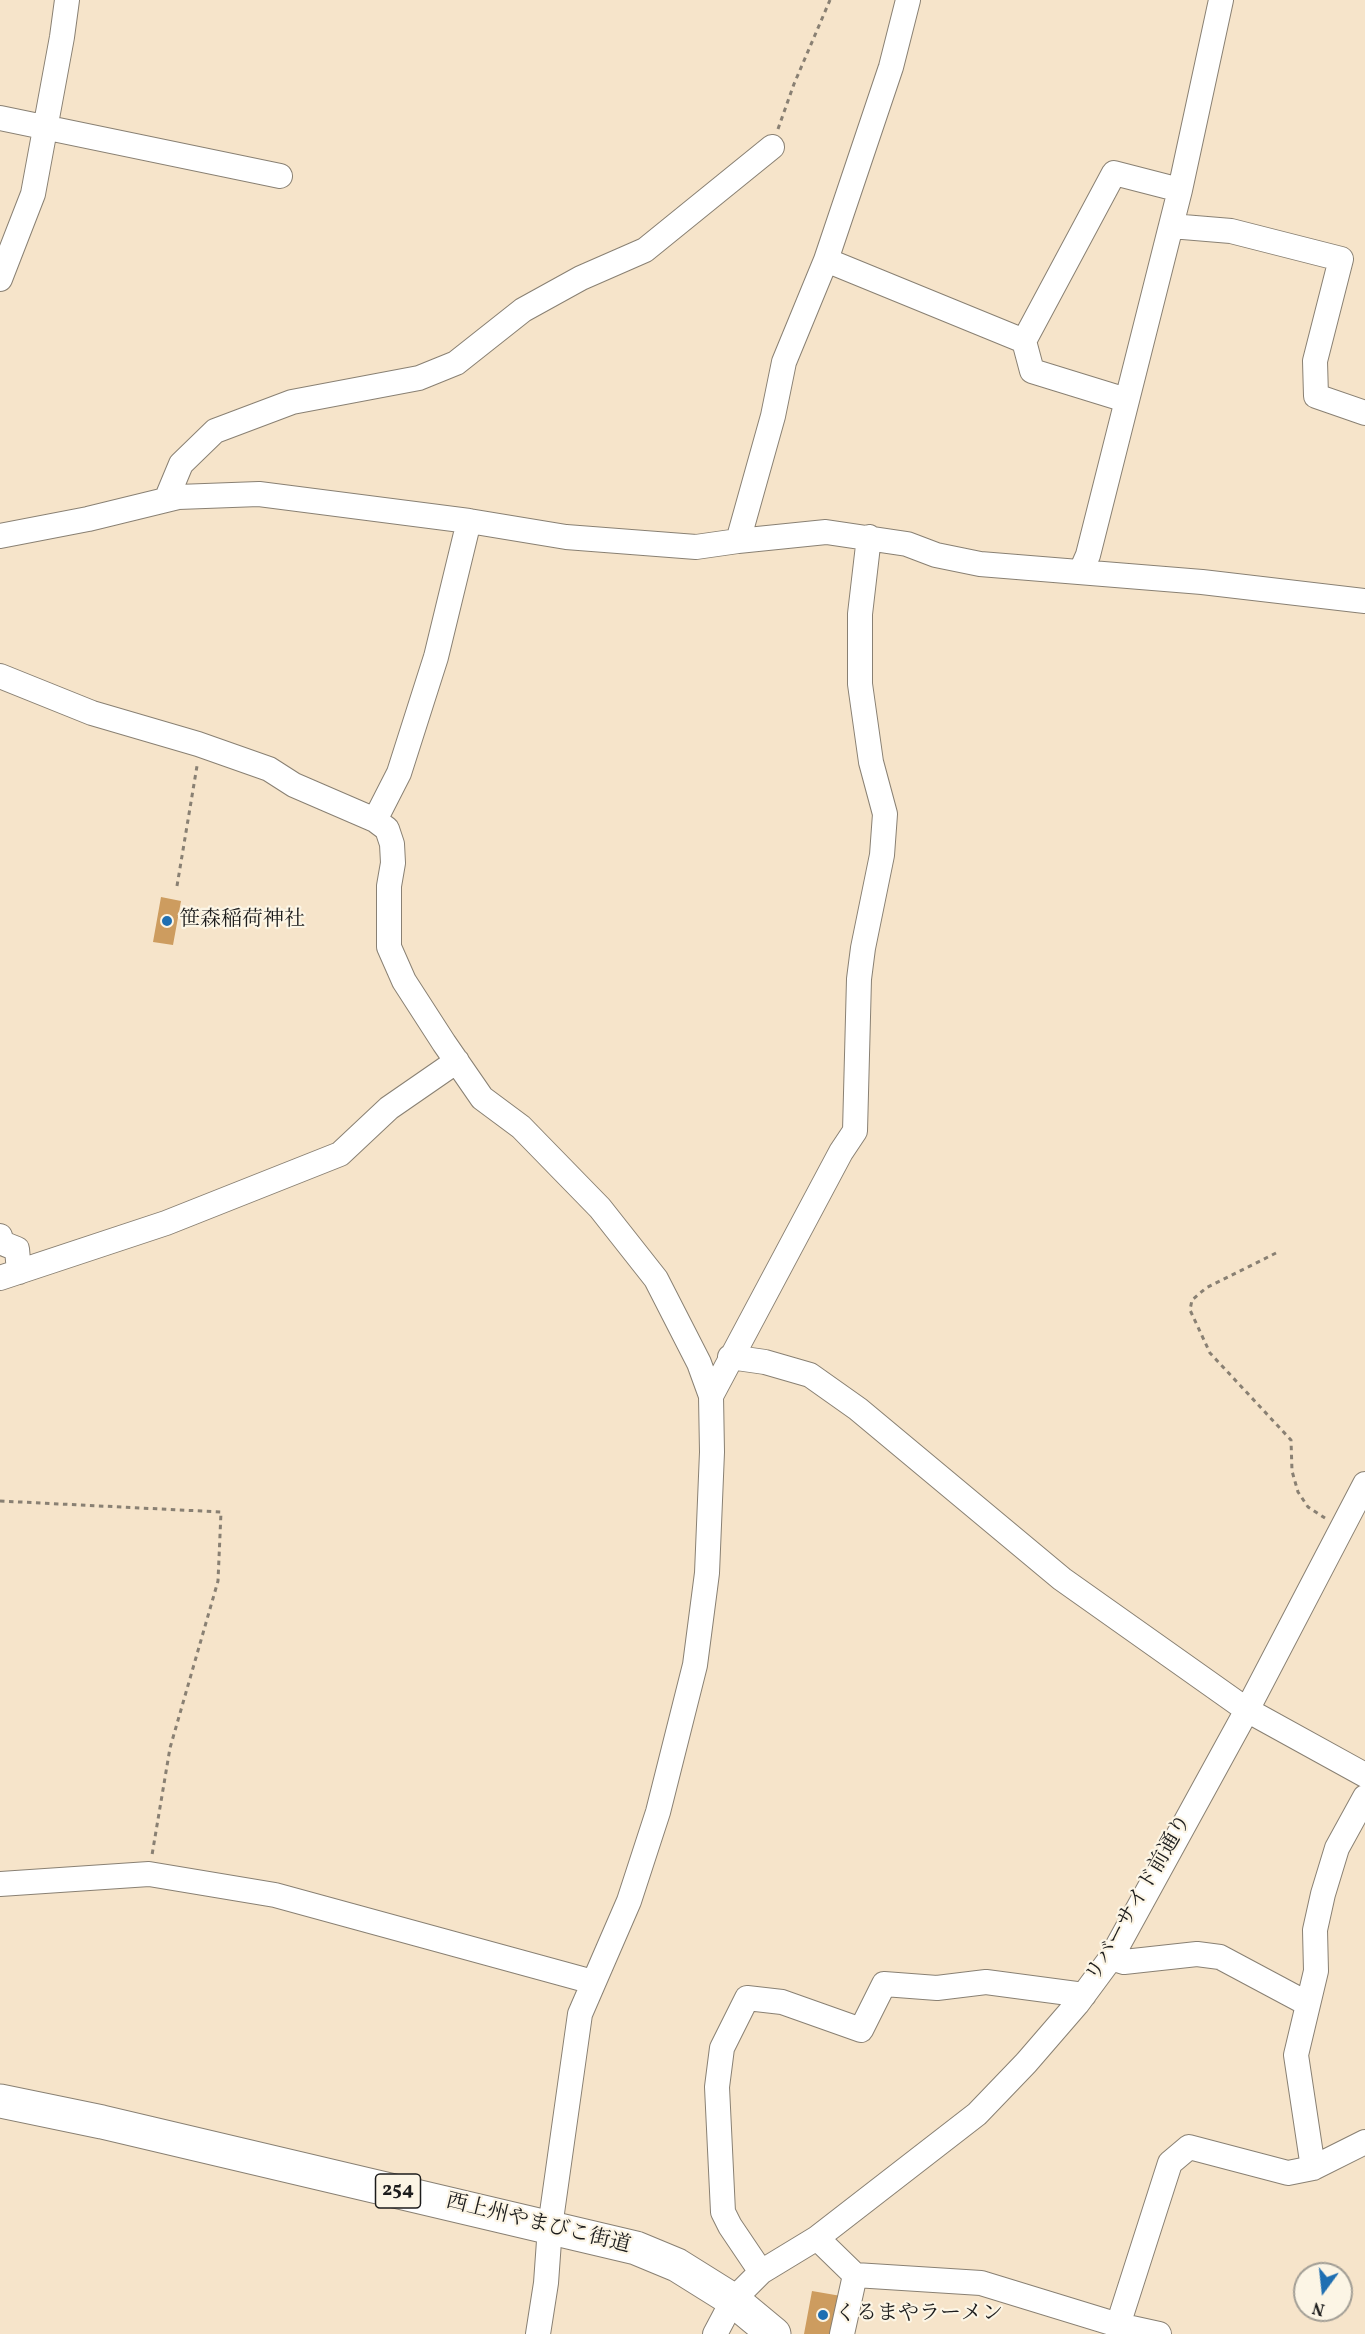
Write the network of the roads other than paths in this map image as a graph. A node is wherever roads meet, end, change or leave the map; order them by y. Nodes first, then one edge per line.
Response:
1 (67, 0) edge
2 (908, 0) edge
3 (1221, 0) edge
4 (0, 118) edge
5 (46, 128) junction
6 (772, 147) road end
7 (280, 176) dead end
8 (1180, 190) junction
9 (1171, 226) junction
10 (826, 260) junction
11 (0, 279) edge
12 (1024, 341) junction
13 (1126, 400) junction
14 (1365, 413) edge
15 (166, 500) junction
16 (469, 521) junction
17 (0, 536) edge
18 (869, 537) junction
19 (738, 541) junction
20 (1081, 571) junction
21 (1365, 601) edge
22 (0, 676) edge
23 (375, 820) junction
24 (457, 1061) junction
25 (0, 1236) edge
26 (9, 1275) edge
27 (730, 1358) junction
28 (711, 1396) junction
29 (1365, 1484) edge
30 (1247, 1710) junction
31 (1365, 1775) edge
32 (1365, 1797) edge
33 (0, 1884) edge
34 (1111, 1958) junction
35 (593, 1983) junction
36 (1084, 1995) junction
37 (1308, 2004) junction
38 (0, 2100) edge
39 (1365, 2142) edge
40 (1313, 2168) junction
41 (550, 2227) junction
42 (817, 2238) junction
43 (761, 2272) junction
44 (855, 2275) junction
45 (733, 2300) junction
46 (1118, 2325) junction
47 (538, 2334) edge
48 (715, 2334) edge
49 (774, 2334) edge
50 (842, 2334) edge
51 (1159, 2334) edge

1 - 5 street
2 - 10 street
3 - 8 street
4 - 5 street
5 - 7 street
5 - 11 street
6 - 15 street
8 - 9 street
8 - 12 street
9 - 13 street
9 - 14 street
10 - 12 street
10 - 19 street
12 - 13 street
13 - 20 street
15 - 16 street
15 - 17 street
16 - 19 street
16 - 23 street
18 - 19 street
18 - 20 street
18 - 27 street
20 - 21 street
22 - 23 street
23 - 24 street
24 - 26 street
24 - 28 street
25 - 26 street
27 - 28 street
27 - 30 street
28 - 35 street
29 - 30 street, リバーサイド前通り
30 - 31 street
30 - 34 street, リバーサイド前通り
32 - 37 street
33 - 35 street
34 - 36 street, リバーサイド前通り
34 - 37 street
35 - 41 street
36 - 42 street, リバーサイド前通り
36 - 43 street
37 - 40 street
38 - 41 highway, 西上州やまびこ街道 / 254
39 - 40 street
40 - 46 street
41 - 45 highway, 西上州やまびこ街道 / 254
41 - 47 street
42 - 43 street, リバーサイド前通り
42 - 44 street
43 - 45 street, リバーサイド前通り
44 - 46 street
44 - 50 street
45 - 48 street, リバーサイド前通り
45 - 49 highway, 西上州やまびこ街道 / 254
46 - 51 street

